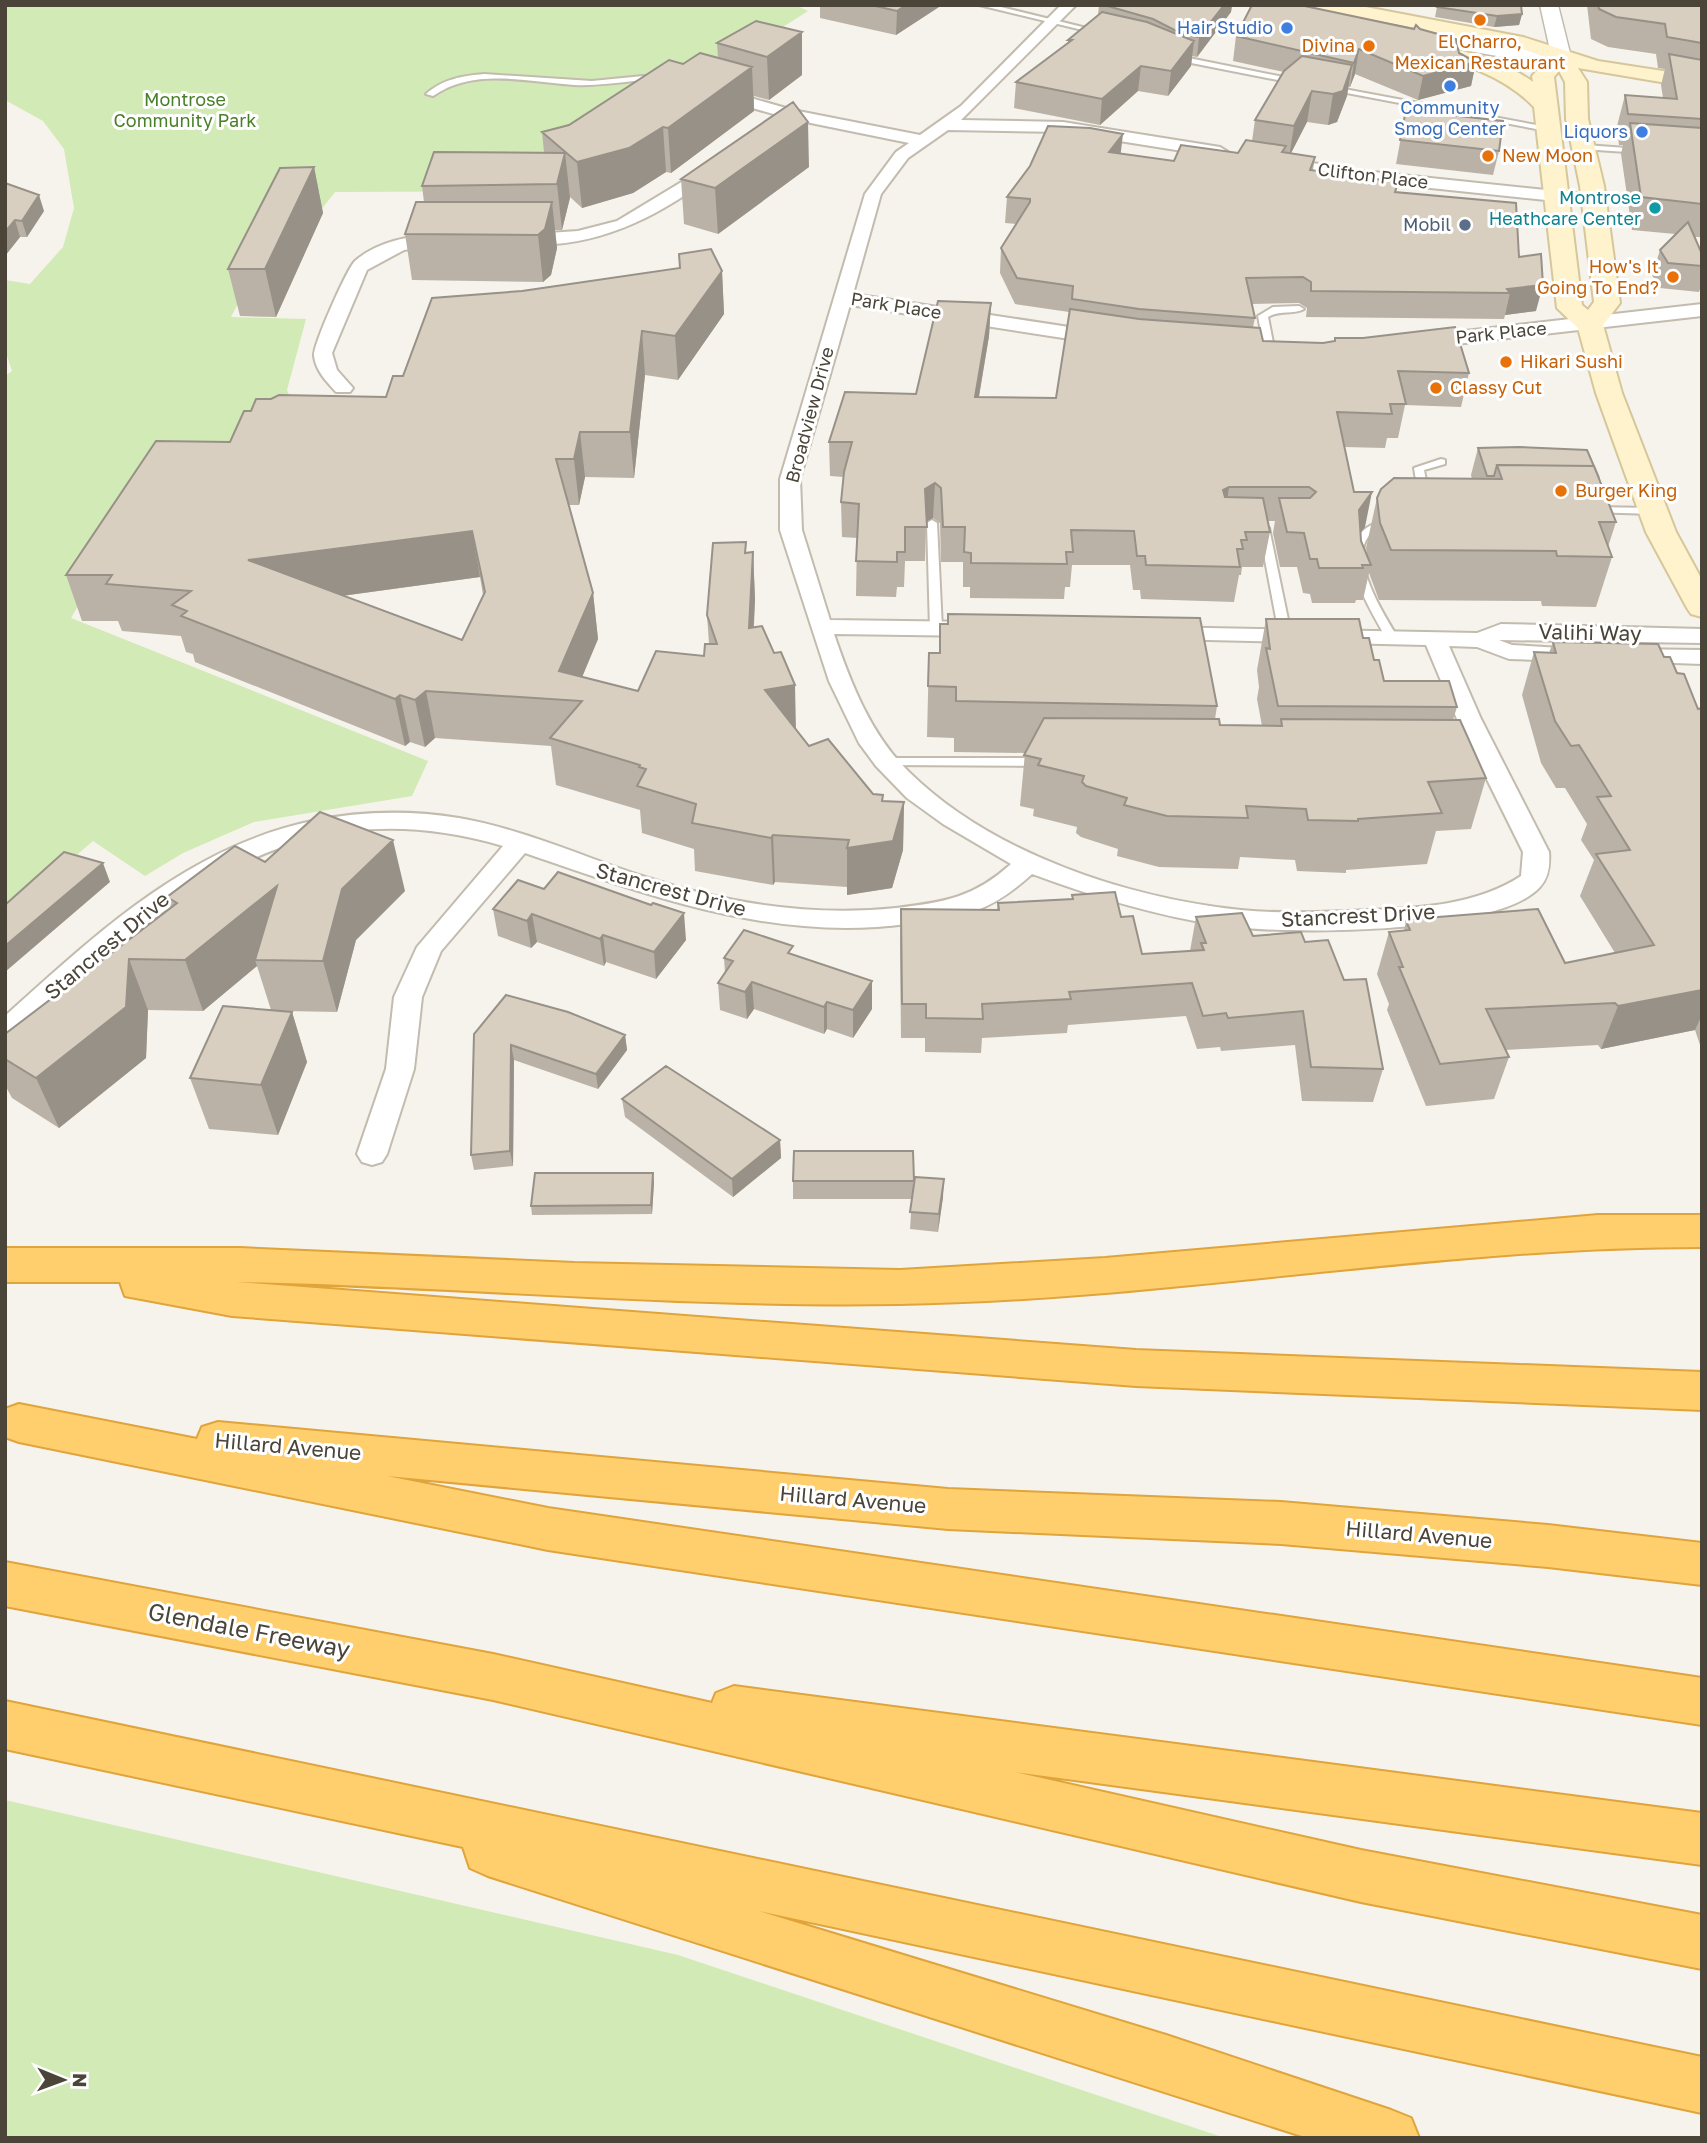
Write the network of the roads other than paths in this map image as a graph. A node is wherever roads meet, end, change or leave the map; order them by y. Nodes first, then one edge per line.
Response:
1 (982, 5) edge
2 (1069, 5) edge
3 (1549, 5) edge
4 (1313, 10) edge
5 (1052, 21) junction
6 (1365, 21) junction
7 (1109, 34) edge
8 (1167, 54) edge
9 (1561, 57) junction
10 (677, 83) edge
11 (1702, 83) edge
12 (1312, 85) edge
13 (1325, 87) edge
14 (703, 89) edge
15 (430, 94) dead end
16 (1545, 105) junction
17 (791, 114) junction
18 (945, 125) junction
19 (772, 127) edge
20 (1547, 129) junction
21 (920, 140) junction
22 (1585, 147) junction
23 (1651, 152) edge
24 (727, 159) edge
25 (1554, 196) junction
26 (1594, 200) junction
27 (464, 239) edge
28 (497, 239) edge
29 (842, 298) junction
30 (1299, 309) dead end
31 (1702, 310) edge
32 (1590, 325) junction
33 (1124, 342) edge
34 (1406, 344) edge
35 (1263, 353) joint
36 (1290, 353) edge
37 (343, 388) dead end
38 (1441, 462) dead end
39 (1435, 504) edge
40 (1585, 510) edge
41 (1653, 511) junction
42 (932, 523) dead end
43 (1377, 526) edge
44 (1251, 527) edge
45 (1264, 527) junction
46 (1277, 527) dead end
47 (1702, 608) edge
48 (823, 627) junction
49 (936, 629) junction
50 (1006, 630) edge
51 (1146, 632) edge
52 (1285, 634) junction
53 (1391, 636) junction
54 (1702, 636) edge
55 (1434, 638) junction
56 (1480, 640) junction
57 (1702, 657) edge
58 (885, 762) junction
59 (1059, 762) edge
60 (520, 843) junction
61 (1028, 863) junction
62 (5, 1032) edge
63 (372, 1154) dead end
64 (1702, 1231) edge
65 (17, 1266) edge
66 (1702, 1391) edge
67 (12, 1422) edge
68 (1702, 1564) edge
69 (5, 1584) edge
70 (493, 1677) junction
71 (1702, 1702) edge
72 (5, 1725) edge
73 (327, 1795) junction
74 (1702, 1839) edge
75 (1702, 1942) edge
76 (1702, 2085) edge
77 (1391, 2138) edge

1 - 5 lane
2 - 5 street, Broadview Drive
3 - 9 street
4 - 6 main road
5 - 7 lane
5 - 18 street, Broadview Drive
6 - 9 main road
6 - 16 main road
8 - 12 lane
9 - 11 main road
9 - 16 main road
9 - 22 main road
10 - 15 lane
13 - 20 lane
14 - 17 street
16 - 20 main road
17 - 19 street
17 - 21 street
18 - 21 street, Broadview Drive
18 - 25 street, Clifton Place
20 - 25 main road
21 - 29 street, Broadview Drive
22 - 23 lane
22 - 26 main road
24 - 28 street
25 - 26 street, Clifton Place
25 - 32 main road
26 - 32 main road
27 - 37 street
29 - 33 street, Park Place
29 - 48 street, Broadview Drive
30 - 35 lane
31 - 32 street, Park Place
32 - 34 street, Park Place
32 - 41 main road
35 - 36 street
38 - 39 lane
40 - 41 lane
41 - 47 main road
42 - 49 lane
43 - 53 lane
44 - 45 lane
45 - 46 lane
45 - 52 lane
48 - 49 street
48 - 58 street, Broadview Drive
49 - 50 street
51 - 52 street, Valihi Way
52 - 53 street, Valihi Way
53 - 55 street, Valihi Way
54 - 56 street, Valihi Way
55 - 56 street, Valihi Way
55 - 61 street, Stancrest Drive
56 - 57 street, Valihi Way
58 - 59 lane
58 - 61 street, Broadview Drive
60 - 61 street, Stancrest Drive
60 - 62 street, Stancrest Drive
60 - 63 street
64 - 65 highway
65 - 66 highway
67 - 68 highway, Hillard Avenue
67 - 71 highway
69 - 70 highway, Glendale Freeway
70 - 74 highway
70 - 75 highway
72 - 73 highway
73 - 76 highway
73 - 77 highway

